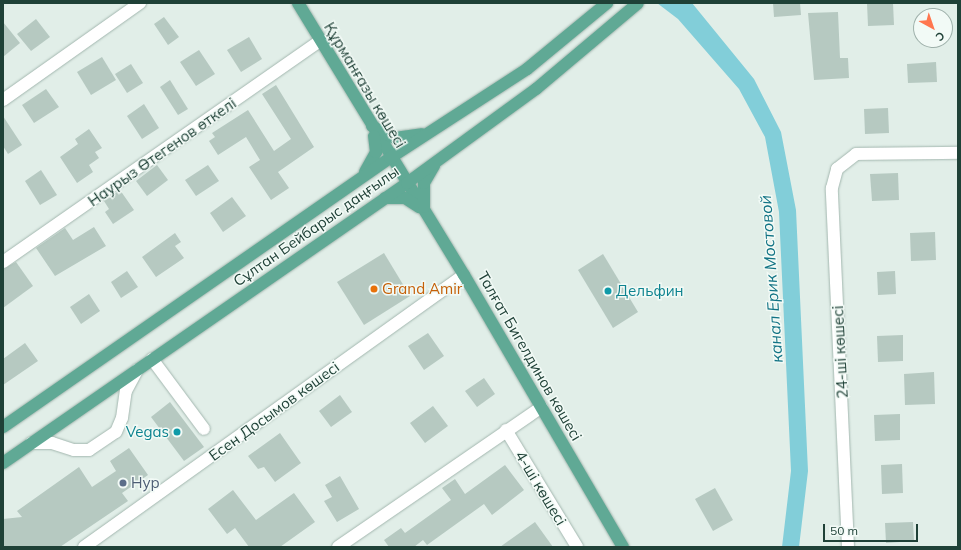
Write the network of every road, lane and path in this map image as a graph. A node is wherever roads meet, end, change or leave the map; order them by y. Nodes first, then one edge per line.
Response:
1 (140, 3) edge
2 (298, 3) edge
3 (607, 3) edge
4 (638, 3) edge
5 (320, 41) junction
6 (3, 100) edge
7 (371, 125) junction
8 (428, 133) junction
9 (958, 154) edge
10 (390, 158) junction
11 (439, 160) junction
12 (361, 178) junction
13 (407, 183) junction
14 (385, 198) junction
15 (425, 212) junction
16 (3, 262) edge
17 (464, 275) junction
18 (152, 359) junction
19 (137, 370) junction
20 (542, 407) junction
21 (3, 427) edge
22 (204, 429) dead end
23 (506, 430) junction
24 (31, 443) junction
25 (3, 463) edge
26 (84, 547) edge
27 (338, 547) edge
28 (577, 547) edge
29 (623, 547) edge
30 (848, 547) edge

1 - 6 street
2 - 5 main road, Құрманғазы көшесі
3 - 8 main road, Сұлтан Бейбарыс даңғылы
4 - 11 main road, Сұлтан Бейбарыс даңғылы
5 - 7 main road, Құрманғазы көшесі
5 - 16 street, Наурыз Өтегенов өткелі
7 - 8 main road
7 - 10 main road, Құрманғазы көшесі
7 - 12 main road
8 - 10 main road, Сұлтан Бейбарыс даңғылы
9 - 30 street, 24-ші көшесі
10 - 12 main road, Сұлтан Бейбарыс даңғылы
10 - 13 main road, Құрманғазы көшесі
11 - 13 main road, Сұлтан Бейбарыс даңғылы
11 - 15 main road
12 - 21 main road, Сұлтан Бейбарыс даңғылы
13 - 14 main road, Сұлтан Бейбарыс даңғылы
13 - 15 main road, Талғат Бигелдинов көшесі
14 - 15 main road
14 - 18 main road, Сұлтан Бейбарыс даңғылы
15 - 17 main road, Талғат Бигелдинов көшесі
17 - 20 main road, Талғат Бигелдинов көшесі
17 - 26 street, Есен Досымов көшесі
18 - 19 main road, Сұлтан Бейбарыс даңғылы
18 - 22 street
19 - 24 main road, Сұлтан Бейбарыс даңғылы
19 - 24 street
20 - 23 street
20 - 29 main road, Талғат Бигелдинов көшесі
23 - 27 street
23 - 28 street, 4-ші көшесі
24 - 25 main road, Сұлтан Бейбарыс даңғылы

